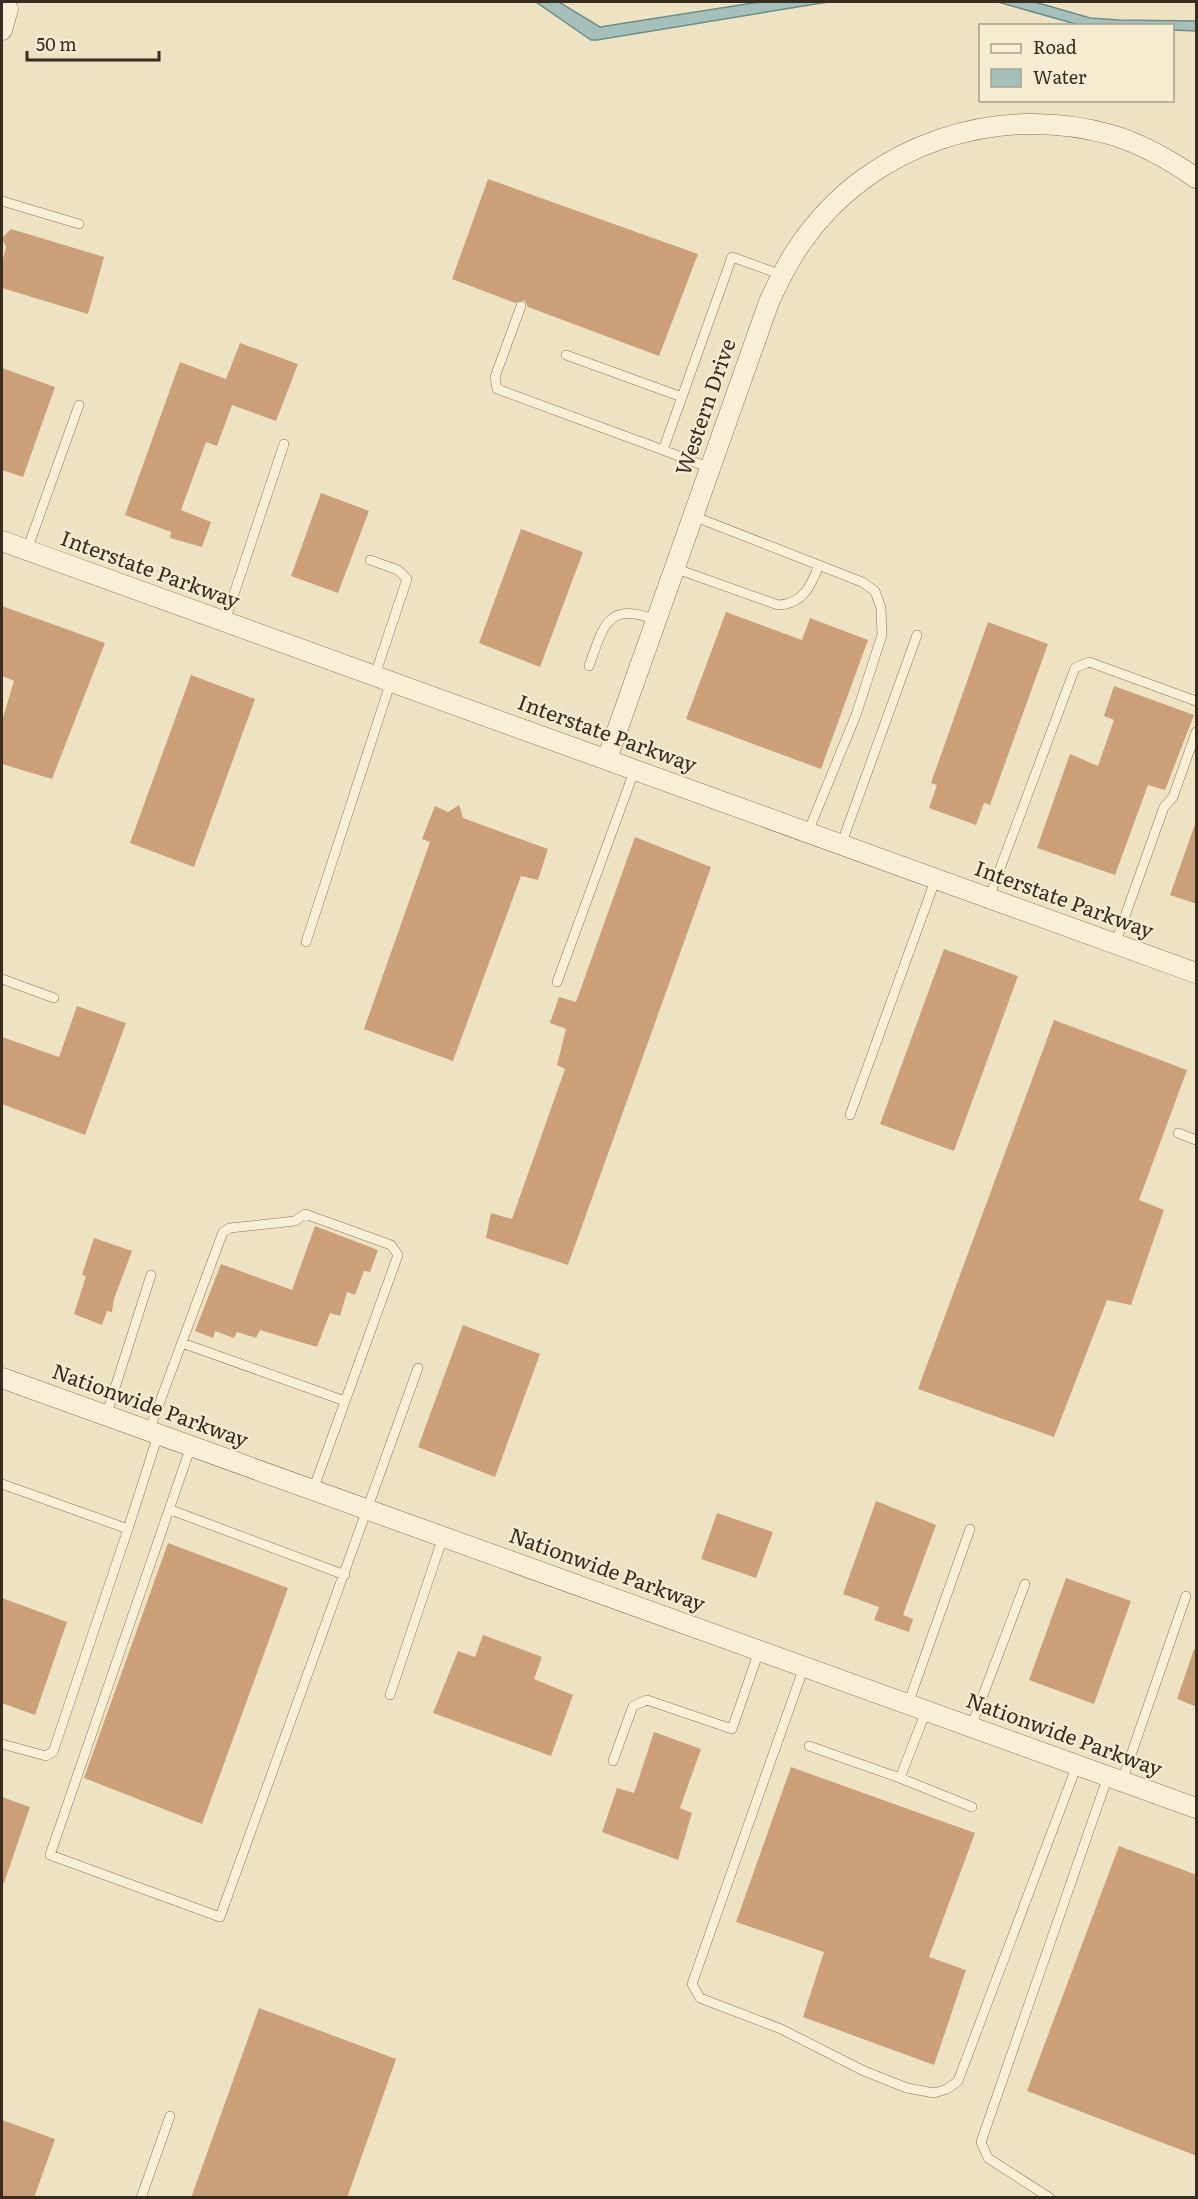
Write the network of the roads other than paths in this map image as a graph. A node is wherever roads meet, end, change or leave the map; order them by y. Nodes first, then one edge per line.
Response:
1 (9, 5) edge
2 (2, 30) edge
3 (1197, 178) edge
4 (2, 201) edge
5 (79, 224) dead end
6 (782, 275) junction
7 (521, 306) dead end
8 (566, 355) dead end
9 (682, 397) junction
10 (79, 405) dead end
11 (284, 444) dead end
12 (663, 450) junction
13 (710, 468) junction
14 (693, 516) junction
15 (2, 541) edge
16 (27, 550) junction
17 (370, 560) dead end
18 (819, 565) junction
19 (674, 568) junction
20 (656, 620) junction
21 (225, 624) junction
22 (917, 635) dead end
23 (589, 666) dead end
24 (383, 678) junction
25 (1197, 701) edge
26 (1197, 732) edge
27 (607, 759) junction
28 (635, 770) junction
29 (808, 832) junction
30 (841, 845) junction
31 (936, 879) junction
32 (989, 898) junction
33 (306, 942) dead end
34 (1115, 944) junction
35 (1197, 973) edge
36 (2, 979) edge
37 (557, 982) dead end
38 (54, 998) dead end
39 (850, 1115) dead end
40 (1178, 1133) dead end
41 (1197, 1140) edge
42 (152, 1275) dead end
43 (182, 1343) junction
44 (418, 1368) dead end
45 (2, 1378) edge
46 (345, 1401) junction
47 (106, 1416) junction
48 (154, 1433) junction
49 (191, 1446) junction
50 (2, 1484) edge
51 (313, 1490) junction
52 (366, 1509) junction
53 (171, 1510) junction
54 (128, 1529) junction
55 (970, 1529) dead end
56 (443, 1537) junction
57 (345, 1575) junction
58 (1025, 1584) dead end
59 (1186, 1596) dead end
60 (759, 1651) junction
61 (804, 1667) junction
62 (390, 1695) dead end
63 (917, 1707) junction
64 (971, 1727) junction
65 (2, 1744) edge
66 (809, 1746) dead end
67 (613, 1761) dead end
68 (1077, 1765) junction
69 (900, 1778) junction
70 (1115, 1779) junction
71 (972, 1807) dead end
72 (1197, 1808) edge
73 (170, 2116) dead end
74 (141, 2198) edge
75 (1050, 2198) edge

1 - 2 street
3 - 6 street, Western Drive
4 - 5 lane
6 - 9 lane
6 - 13 street, Western Drive
7 - 12 lane
8 - 9 lane
9 - 12 lane
10 - 16 lane
11 - 21 lane
12 - 13 lane
13 - 14 street, Western Drive
14 - 18 lane
14 - 19 street, Western Drive
15 - 16 street, Interstate Parkway
16 - 21 street, Interstate Parkway
17 - 24 lane
18 - 19 lane
18 - 29 lane
19 - 20 street, Western Drive
20 - 23 lane
20 - 27 street, Western Drive
21 - 24 street, Interstate Parkway
22 - 30 lane
24 - 27 street, Interstate Parkway
24 - 33 lane
25 - 32 lane
26 - 34 lane
27 - 28 street, Interstate Parkway
28 - 29 street, Interstate Parkway
28 - 37 lane
29 - 30 street, Interstate Parkway
30 - 31 street, Interstate Parkway
31 - 32 street, Interstate Parkway
31 - 39 lane
32 - 34 street, Interstate Parkway
34 - 35 street, Interstate Parkway
36 - 38 lane
40 - 41 lane
42 - 47 lane
43 - 46 lane
43 - 46 lane
43 - 48 lane
44 - 52 lane
45 - 47 street, Nationwide Parkway
46 - 51 lane
47 - 48 street, Nationwide Parkway
48 - 49 street, Nationwide Parkway
48 - 54 lane
49 - 51 street, Nationwide Parkway
49 - 53 lane
50 - 54 lane
51 - 52 street, Nationwide Parkway
52 - 56 street, Nationwide Parkway
52 - 57 lane
53 - 57 lane
53 - 57 lane
54 - 65 lane
55 - 63 lane
56 - 60 street, Nationwide Parkway
56 - 62 lane
58 - 64 lane
59 - 70 lane
60 - 61 street, Nationwide Parkway
60 - 67 lane
61 - 63 street, Nationwide Parkway
61 - 68 lane
63 - 64 street, Nationwide Parkway
63 - 69 lane
64 - 68 street, Nationwide Parkway
66 - 69 lane
68 - 70 street, Nationwide Parkway
69 - 71 lane
70 - 72 street, Nationwide Parkway
70 - 75 lane
73 - 74 lane

